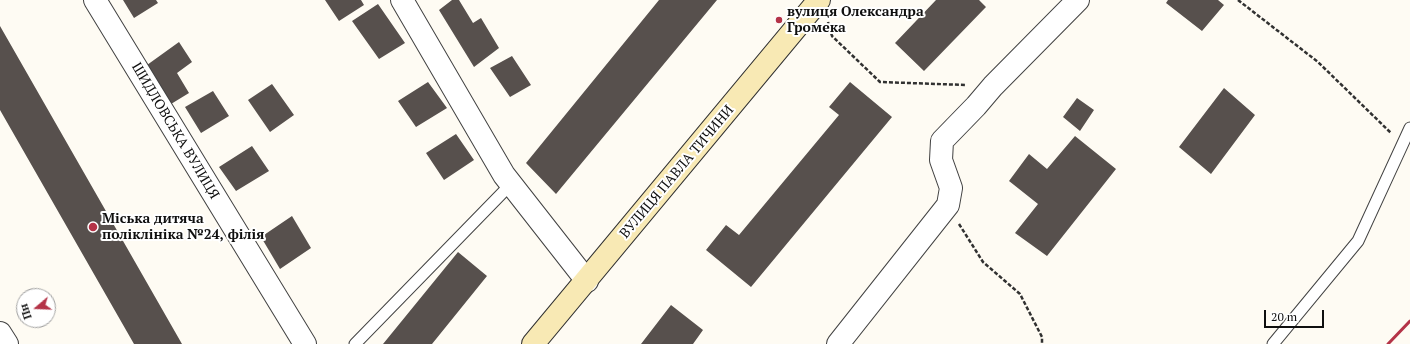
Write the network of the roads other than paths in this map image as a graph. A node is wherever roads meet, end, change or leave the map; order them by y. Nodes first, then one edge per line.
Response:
1 (95, 0) edge
2 (402, 0) edge
3 (1078, 0) edge
4 (823, 8) edge
5 (1410, 128) edge
6 (511, 184) junction
7 (587, 281) junction
8 (0, 333) edge
9 (7, 344) edge
10 (305, 344) edge
11 (355, 344) edge
12 (533, 344) edge
13 (838, 344) edge
14 (1272, 344) edge

1 - 10 street, ШИДЛОВСЬКА ВУЛИЦЯ
2 - 6 street
3 - 13 street
4 - 7 main road, ВУЛИЦЯ ПАВЛА ТИЧИНИ
5 - 14 lane
6 - 7 street
6 - 11 lane
7 - 12 main road, ВУЛИЦЯ ПАВЛА ТИЧИНИ
8 - 9 street

